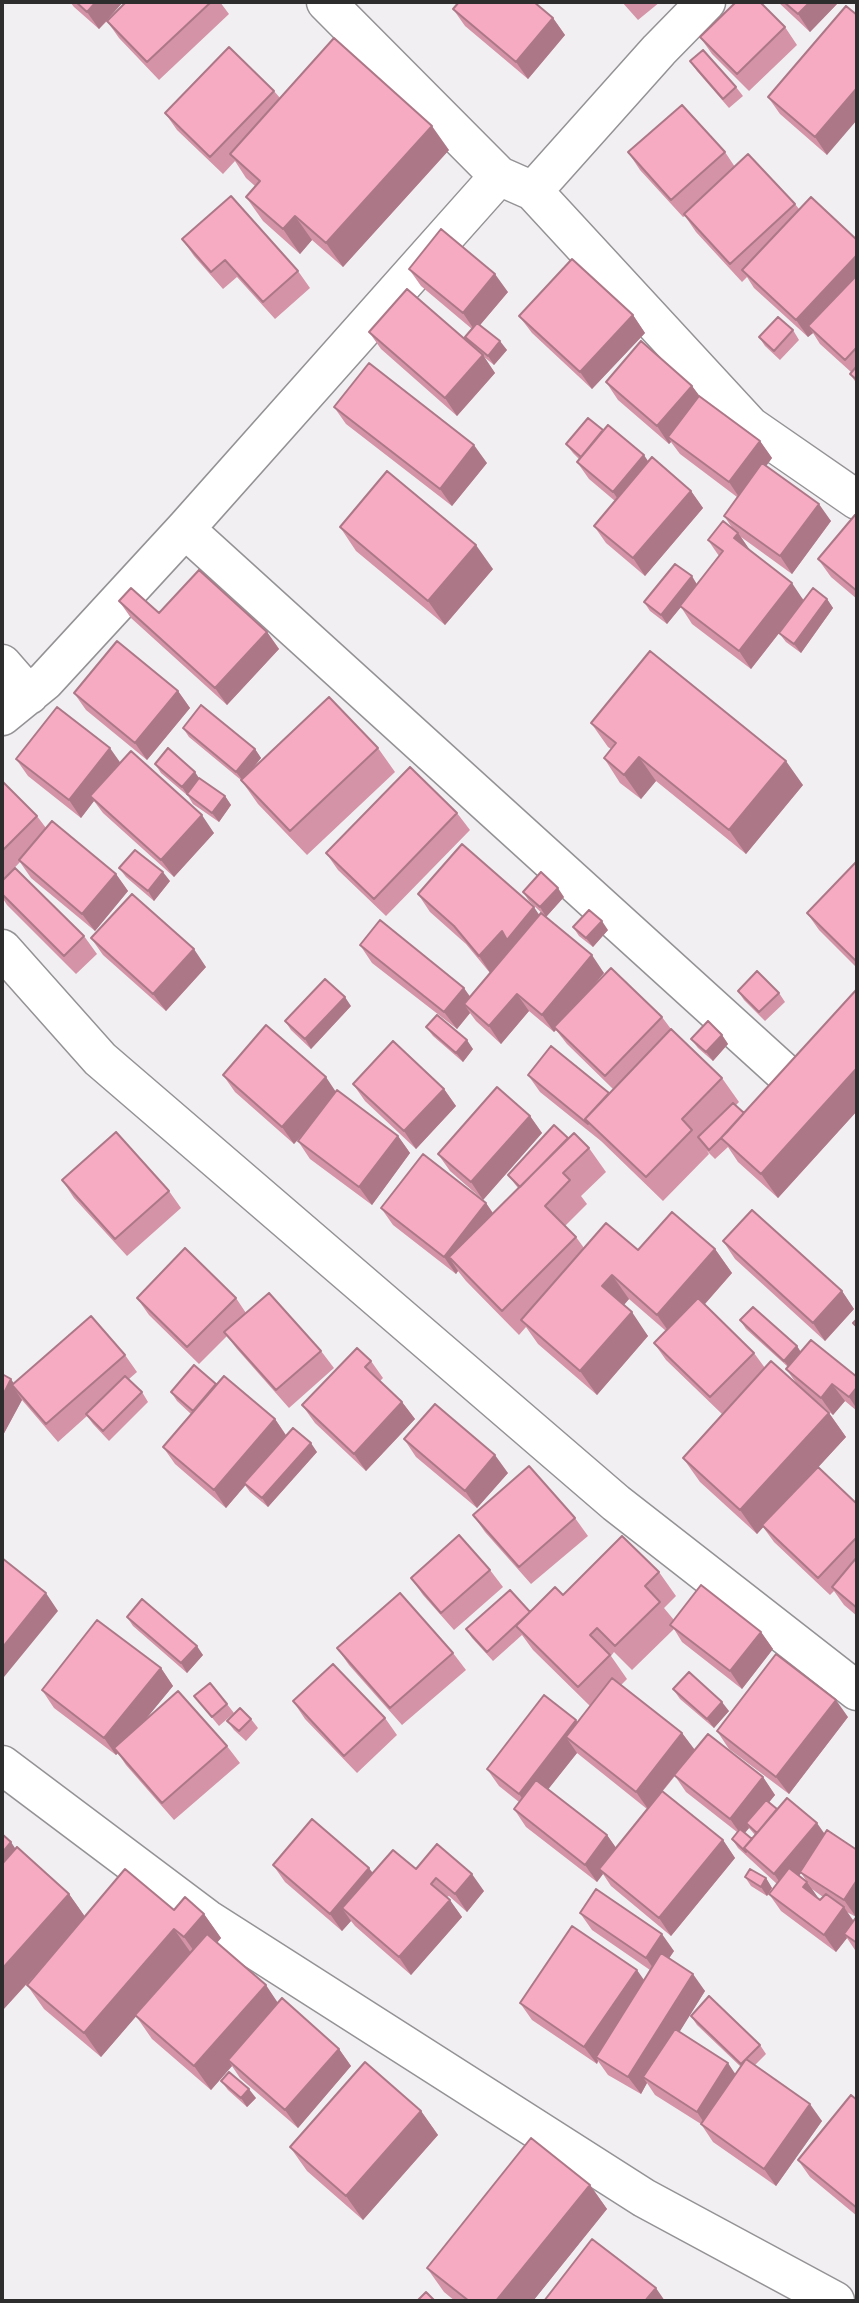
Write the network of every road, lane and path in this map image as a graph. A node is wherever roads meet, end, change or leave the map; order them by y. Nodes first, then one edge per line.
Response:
1 (326, 2) edge
2 (706, 2) edge
3 (499, 176) junction
4 (533, 191) junction
5 (857, 500) edge
6 (185, 529) junction
7 (2, 664) edge
8 (15, 705) edge
9 (2, 949) edge
10 (792, 1080) edge
11 (857, 1690) edge
12 (2, 1765) edge
13 (835, 2301) edge

1 - 3 street
2 - 4 street
3 - 4 street
3 - 6 street
4 - 5 street
6 - 8 street
6 - 10 street
7 - 8 street
9 - 11 street
12 - 13 street

